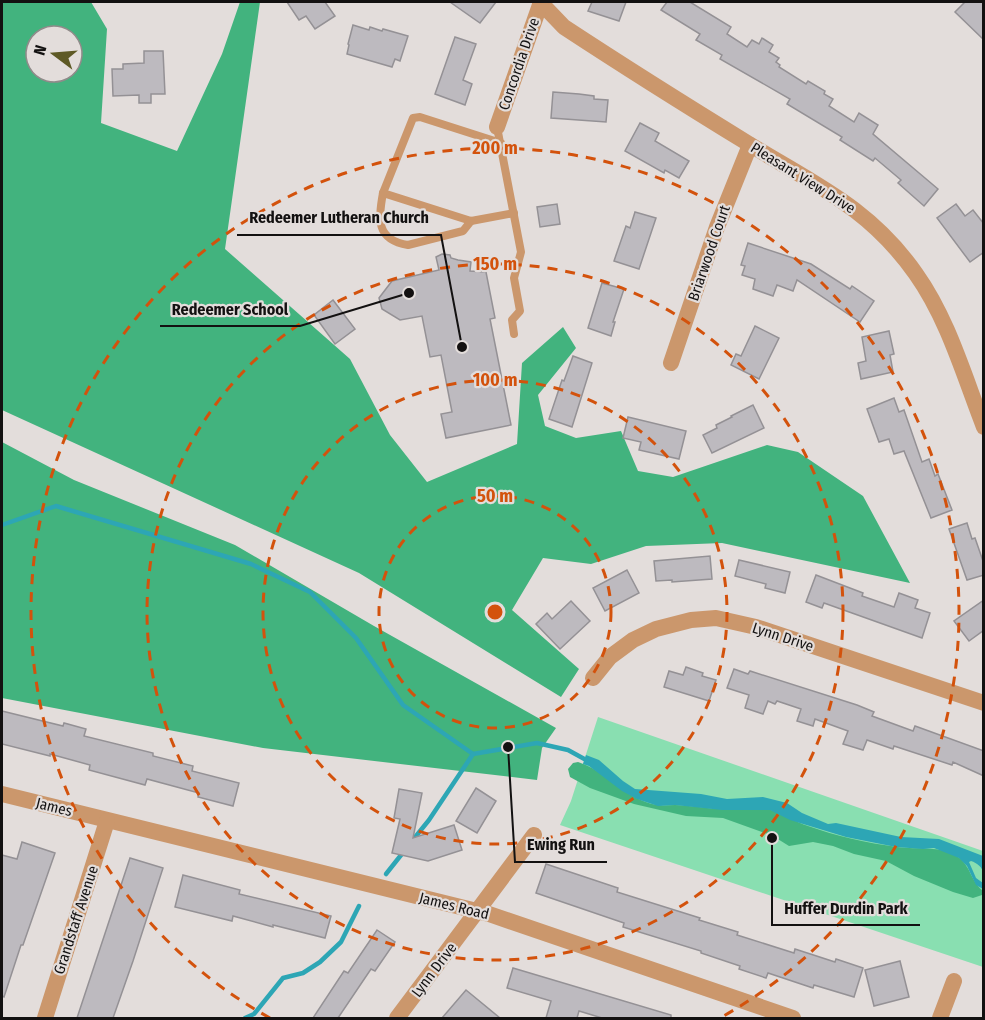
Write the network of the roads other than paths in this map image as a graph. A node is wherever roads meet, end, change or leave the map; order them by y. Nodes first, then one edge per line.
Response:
1 (541, 2) edge
2 (499, 135) junction
3 (750, 145) junction
4 (383, 193) junction
5 (514, 213) junction
6 (471, 222) junction
7 (514, 334) dead end
8 (671, 363) dead end
9 (984, 427) edge
10 (593, 678) dead end
11 (984, 703) edge
12 (2, 794) edge
13 (107, 821) junction
14 (534, 835) dead end
15 (478, 912) junction
16 (954, 981) dead end
17 (45, 1018) edge
18 (397, 1018) edge
19 (794, 1018) edge
20 (940, 1018) edge

1 - 2 street, Concordia Drive
1 - 3 street, Pleasant View Drive
2 - 4 lane
2 - 5 lane
3 - 8 street, Briarwood Court
3 - 9 street, Pleasant View Drive
4 - 6 lane
4 - 6 lane
5 - 6 lane
5 - 7 lane
10 - 11 street, Lynn Drive
12 - 13 street, James
13 - 15 street, James Road
13 - 17 street, Grandstaff Avenue
14 - 15 street, Lynn Drive
15 - 18 street, Lynn Drive
15 - 19 street, James Road
16 - 20 street

